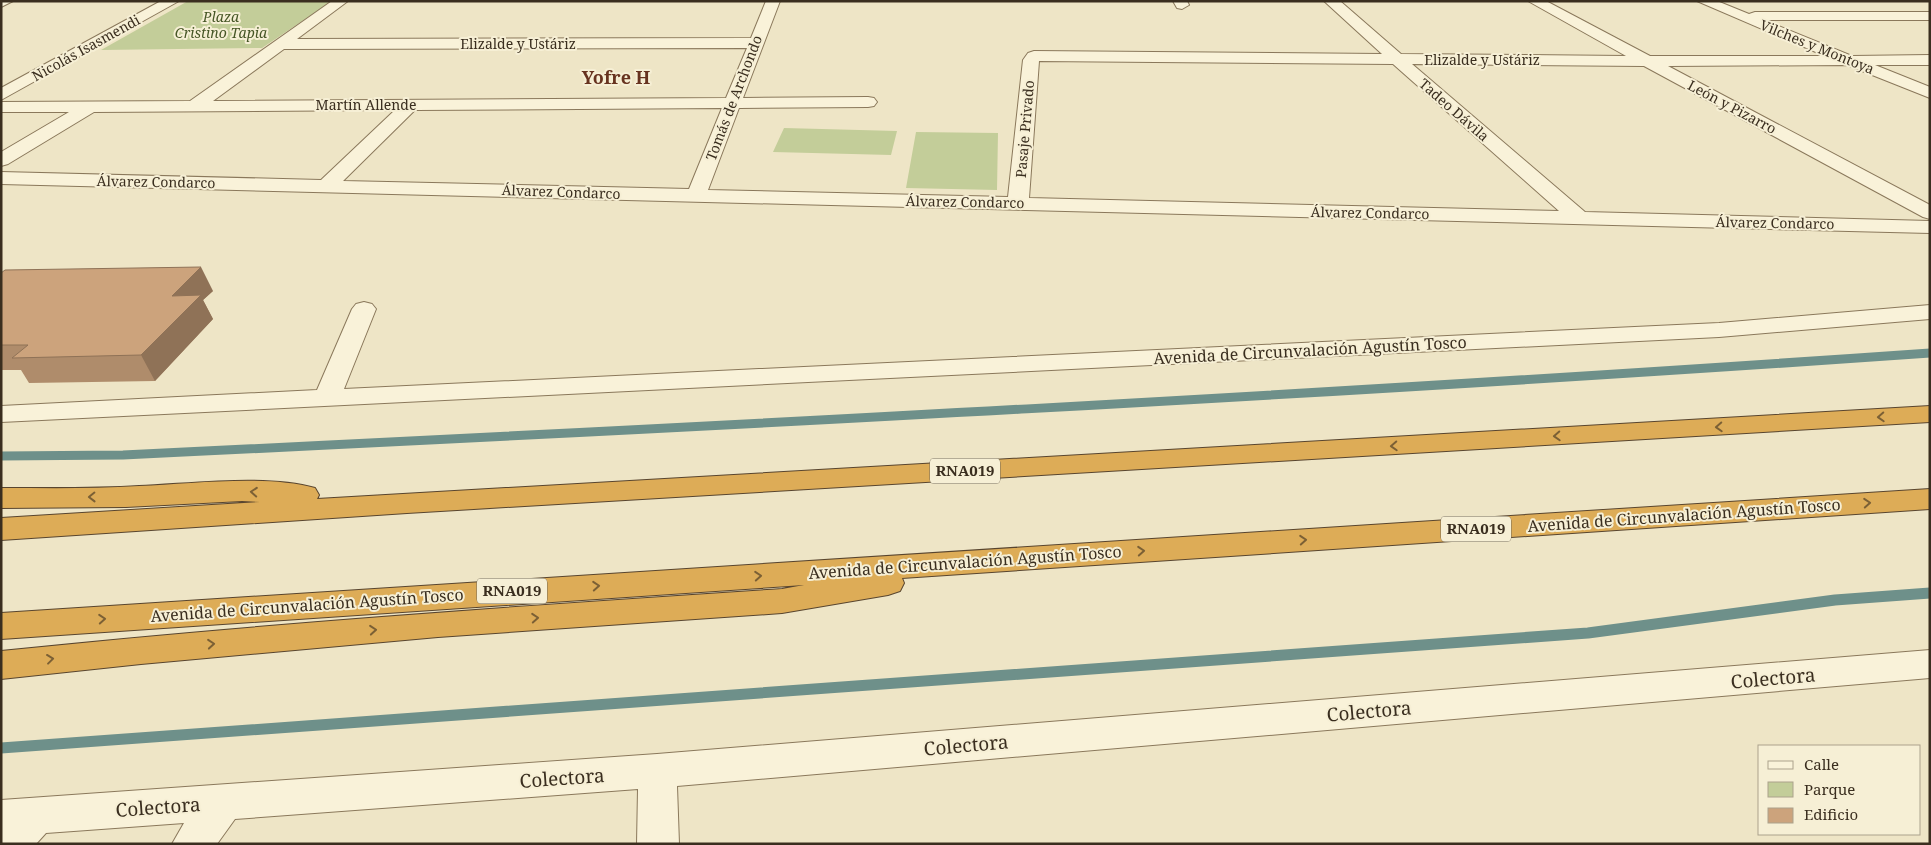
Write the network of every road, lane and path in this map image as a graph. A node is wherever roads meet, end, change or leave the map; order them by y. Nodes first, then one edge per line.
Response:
1 (6, 1) edge
2 (172, 1) edge
3 (341, 1) edge
4 (773, 1) edge
5 (1331, 1) edge
6 (1535, 1) edge
7 (1704, 1) edge
8 (1, 3) edge
9 (1741, 16) junction
10 (1930, 16) edge
11 (755, 43) junction
12 (281, 44) junction
13 (1034, 56) joint
14 (1397, 59) junction
15 (1849, 60) junction
16 (1930, 60) edge
17 (1646, 61) junction
18 (1930, 93) edge
19 (1, 95) edge
20 (731, 102) junction
21 (868, 102) dead end
22 (410, 105) junction
23 (194, 106) junction
24 (1, 107) edge
25 (89, 107) junction
26 (1, 160) edge
27 (1, 178) edge
28 (326, 186) junction
29 (696, 196) junction
30 (1018, 204) junction
31 (1930, 213) edge
32 (1579, 218) junction
33 (1930, 227) edge
34 (364, 309) dead end
35 (1930, 312) edge
36 (327, 398) junction
37 (1, 414) edge
38 (1930, 414) edge
39 (1, 498) edge
40 (1930, 499) edge
41 (407, 503) junction
42 (1, 529) edge
43 (1022, 559) junction
44 (1, 626) edge
45 (1930, 664) edge
46 (1, 665) edge
47 (656, 771) junction
48 (223, 803) junction
49 (16, 826) edge
50 (192, 844) edge
51 (658, 844) edge

1 - 8 street
2 - 19 street, Nicolás Isasmendi
3 - 12 street
4 - 11 street, Tomás de Archondo
5 - 14 street, Tadeo Dávila
6 - 17 street, León y Pizarro
7 - 9 street, Vilches y Montoya
9 - 10 street
9 - 15 street, Vilches y Montoya
11 - 12 street, Elizalde y Ustáriz
11 - 20 street, Tomás de Archondo
12 - 23 street
13 - 14 street, Elizalde y Ustáriz
13 - 30 street, Pasaje Privado
14 - 17 street, Elizalde y Ustáriz
14 - 32 street, Tadeo Dávila
15 - 16 street, Elizalde y Ustáriz
15 - 17 street, Elizalde y Ustáriz
15 - 18 street, Vilches y Montoya
17 - 31 street, León y Pizarro
20 - 21 street, Martín Allende
20 - 22 street, Martín Allende
20 - 29 street, Tomás de Archondo
22 - 23 street, Martín Allende
22 - 28 street
23 - 25 street, Martín Allende
24 - 25 street, Martín Allende
25 - 26 street
27 - 28 street, Álvarez Condarco
28 - 29 street, Álvarez Condarco
29 - 30 street, Álvarez Condarco
30 - 32 street, Álvarez Condarco
32 - 33 street, Álvarez Condarco
34 - 36 street
35 - 36 street, Avenida de Circunvalación Agustín Tosco
36 - 37 street, Avenida de Circunvalación Agustín Tosco
38 -> 41 highway, RNA019
41 -> 39 highway
43 -> 40 highway, Avenida de Circunvalación Agustín Tosco / RNA019
41 - 42 highway, RNA019
44 -> 43 highway, Avenida de Circunvalación Agustín Tosco / RNA019
46 -> 43 highway
45 - 47 street, Colectora
47 - 48 street, Colectora
47 - 51 street
48 - 49 street, Colectora
48 - 50 street

